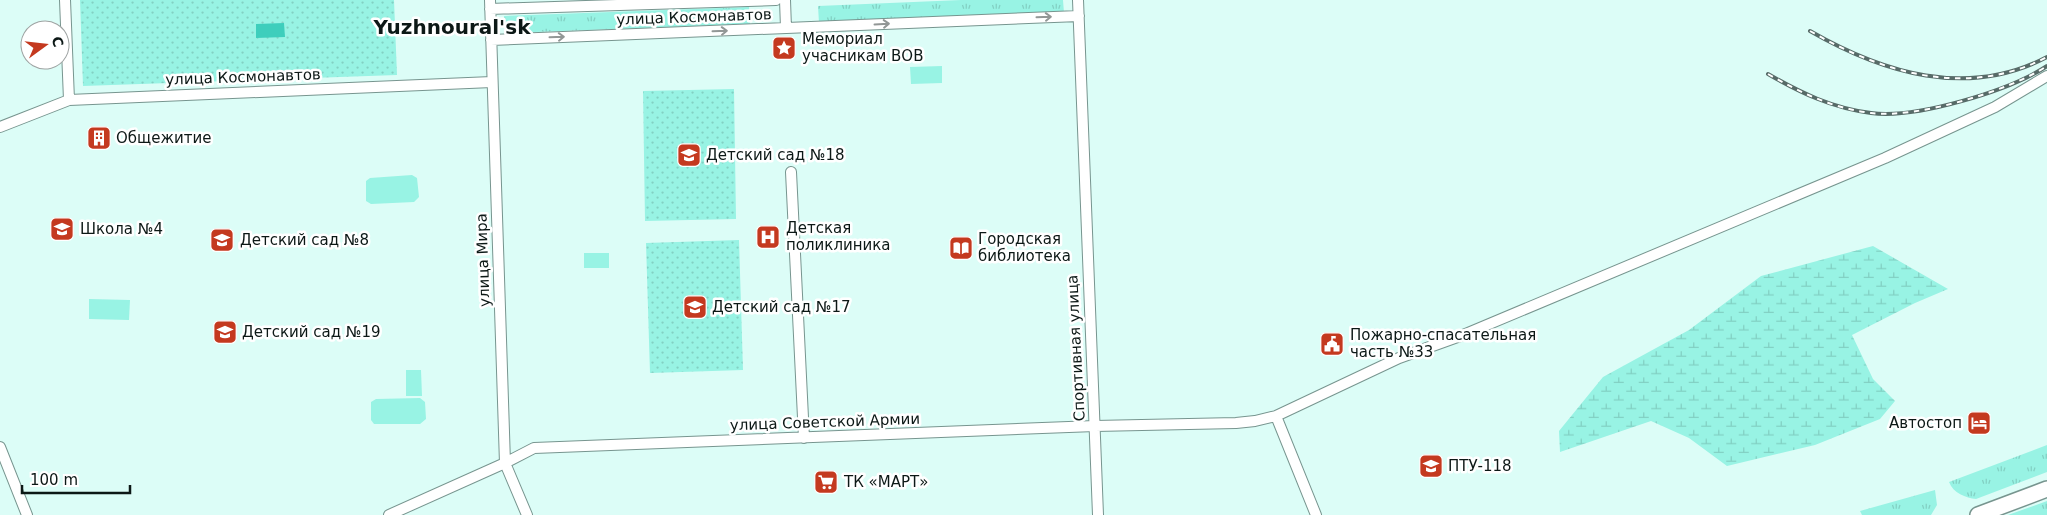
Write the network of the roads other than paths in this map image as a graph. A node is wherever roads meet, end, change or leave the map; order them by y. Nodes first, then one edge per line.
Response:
1 (65, 0) edge
2 (776, 0) edge
3 (785, 0) edge
4 (1078, 0) edge
5 (490, 4) edge
6 (1079, 16) junction
7 (786, 28) junction
8 (491, 40) junction
9 (2047, 76) edge
10 (492, 82) junction
11 (69, 100) junction
12 (0, 127) edge
13 (791, 172) dead end
14 (1276, 416) junction
15 (1095, 426) junction
16 (804, 438) junction
17 (0, 447) edge
18 (505, 463) junction
19 (2047, 489) edge
20 (27, 515) edge
21 (389, 515) edge
22 (527, 515) edge
23 (1098, 515) edge
24 (1316, 515) edge
25 (1978, 515) edge

1 - 11 street
2 - 5 street, улица Космонавтов
3 - 7 street
4 - 6 street, Спортивная улица
5 - 8 street, улица Мира
7 -> 6 street, улица Космонавтов
6 - 15 street, Спортивная улица
8 -> 7 street, улица Космонавтов
8 - 10 street, улица Мира
9 - 14 street, улица Советской Армии
10 - 11 street, улица Космонавтов
10 - 18 street, улица Мира
11 - 12 street, улица Космонавтов
13 - 16 street
14 - 15 street, улица Советской Армии
14 - 24 street
15 - 16 street, улица Советской Армии
15 - 23 street, Спортивная улица
16 - 18 street, улица Советской Армии
17 - 20 street
18 - 21 street, улица Советской Армии
18 - 22 street, улица Мира
19 - 25 highway

